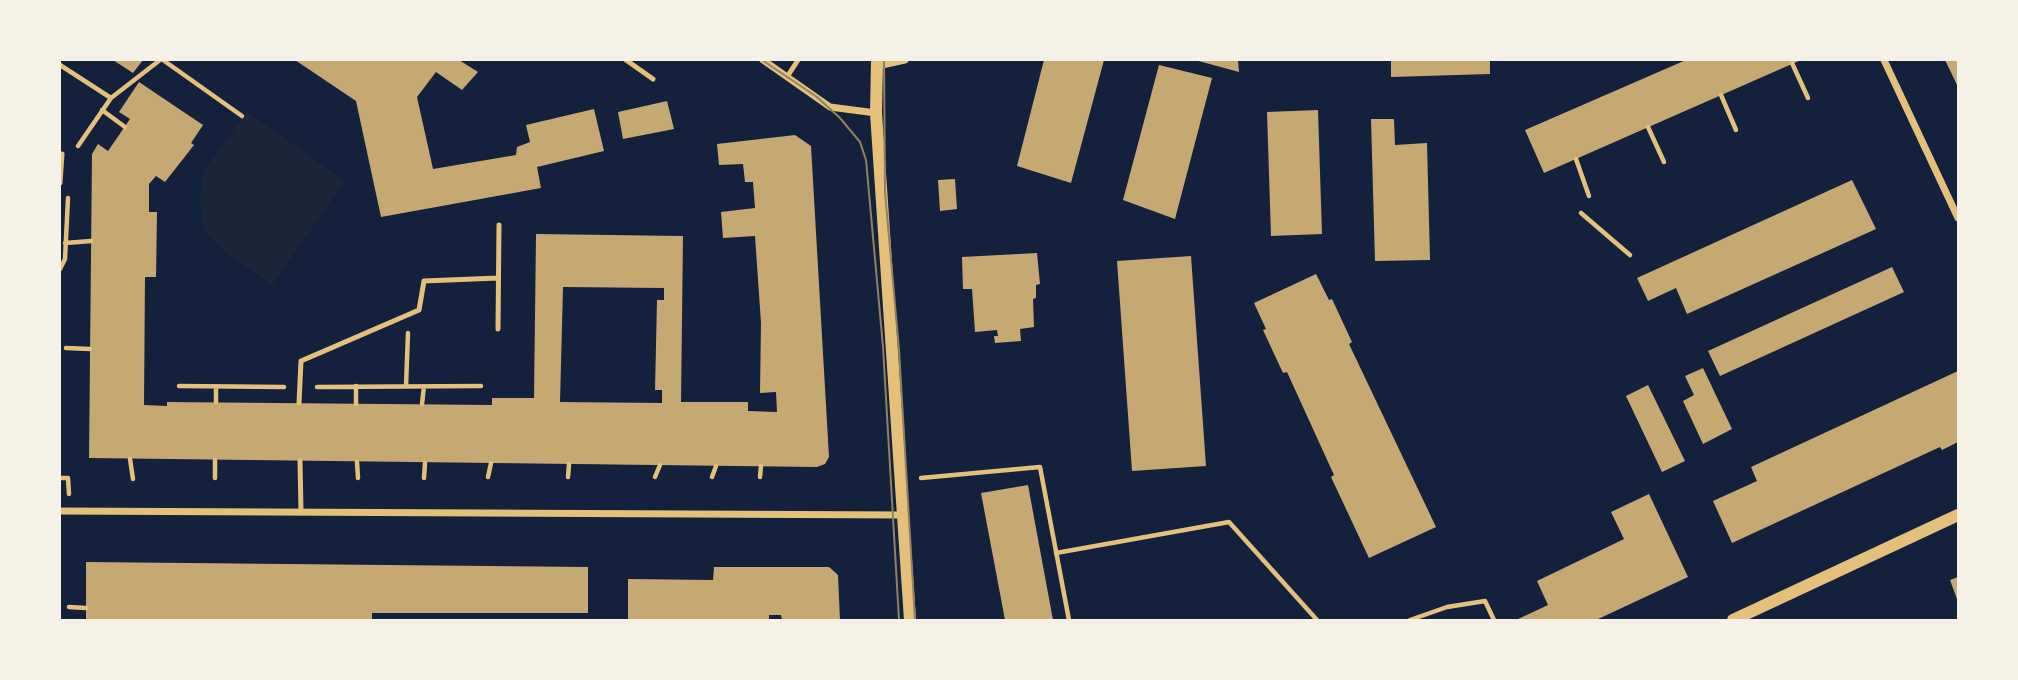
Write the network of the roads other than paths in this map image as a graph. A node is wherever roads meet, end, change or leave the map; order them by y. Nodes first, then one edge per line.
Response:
1 (626, 60) edge
2 (763, 60) edge
3 (798, 60) edge
4 (905, 60) edge
5 (1884, 60) edge
6 (877, 63) edge
7 (787, 77) junction
8 (653, 79) dead end
9 (876, 113) junction
10 (62, 154) dead end
11 (60, 183) edge
12 (1958, 218) edge
13 (499, 225) dead end
14 (498, 278) junction
15 (498, 329) dead end
16 (299, 403) dead end
17 (300, 461) dead end
18 (60, 511) edge
19 (301, 512) junction
20 (901, 515) junction
21 (1958, 515) edge
22 (910, 621) edge
23 (1733, 621) edge

1 - 8 lane
2 - 7 street
3 - 7 lane
4 - 6 street
5 - 12 street
6 - 9 street
7 - 9 street
9 - 20 street
10 - 11 lane
13 - 14 lane
14 - 15 lane
14 - 16 lane
17 - 19 lane
18 - 19 street
19 - 20 street
20 - 22 street
21 - 23 street

